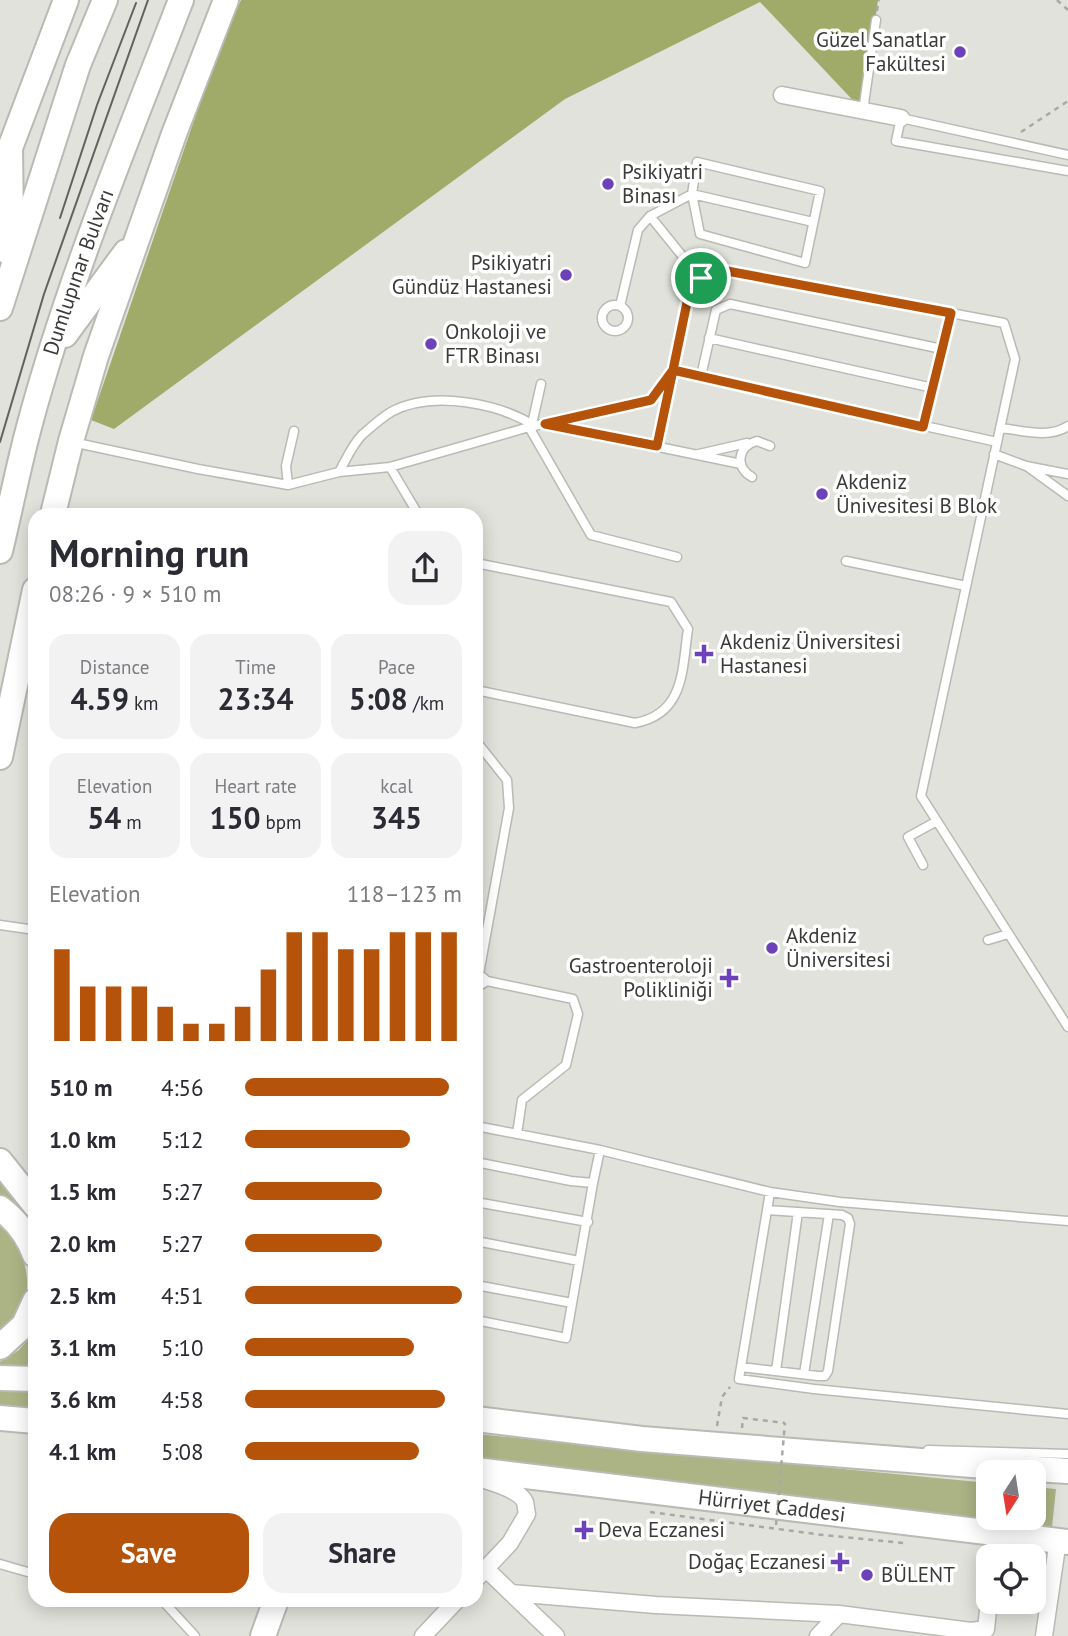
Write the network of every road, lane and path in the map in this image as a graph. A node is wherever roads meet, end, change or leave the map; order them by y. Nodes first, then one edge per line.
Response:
1 (66, 0) edge
2 (105, 0) edge
3 (181, 0) edge
4 (226, 0) edge
5 (1057, 0) edge
6 (1068, 10) edge
7 (876, 20) dead end
8 (782, 95) dead end
9 (1068, 101) edge
10 (863, 111) junction
11 (901, 118) junction
12 (1021, 132) dead end
13 (1068, 155) edge
14 (1068, 171) edge
15 (692, 194) junction
16 (650, 216) junction
17 (813, 222) junction
18 (142, 230) junction
19 (701, 278) junction
20 (1, 303) edge
21 (620, 306) dead end
22 (951, 313) junction
23 (709, 338) junction
24 (942, 349) junction
25 (52, 353) junction
26 (673, 370) junction
27 (701, 376) junction
28 (541, 384) dead end
29 (933, 388) junction
30 (535, 425) junction
31 (1068, 426) edge
32 (923, 427) junction
33 (1000, 428) junction
34 (294, 431) dead end
35 (71, 441) junction
36 (997, 442) junction
37 (751, 443) junction
38 (657, 446) junction
39 (770, 446) dead end
40 (696, 454) junction
41 (994, 454) junction
42 (741, 464) junction
43 (1026, 466) junction
44 (390, 467) junction
45 (339, 472) junction
46 (1068, 474) edge
47 (752, 477) dead end
48 (288, 485) junction
49 (1068, 496) edge
50 (54, 508) edge
51 (414, 508) edge
52 (0, 551) edge
53 (677, 557) dead end
54 (846, 561) dead end
55 (483, 564) edge
56 (966, 586) junction
57 (28, 623) edge
58 (483, 692) edge
59 (483, 750) edge
60 (0, 757) edge
61 (937, 821) junction
62 (923, 865) dead end
63 (0, 925) edge
64 (28, 929) edge
65 (1008, 934) junction
66 (988, 940) dead end
67 (483, 952) edge
68 (483, 978) edge
69 (487, 981) junction
70 (483, 984) edge
71 (1068, 1027) edge
72 (483, 1127) edge
73 (517, 1134) junction
74 (600, 1150) junction
75 (0, 1161) edge
76 (483, 1163) edge
77 (593, 1183) junction
78 (770, 1192) junction
79 (28, 1196) edge
80 (483, 1203) edge
81 (0, 1208) edge
82 (767, 1210) junction
83 (797, 1212) junction
84 (829, 1214) junction
85 (1068, 1221) edge
86 (588, 1222) junction
87 (28, 1238) edge
88 (483, 1242) edge
89 (579, 1261) junction
90 (483, 1286) edge
91 (572, 1303) junction
92 (28, 1316) edge
93 (483, 1321) edge
94 (0, 1347) edge
95 (741, 1367) junction
96 (776, 1371) junction
97 (804, 1374) junction
98 (0, 1378) edge
99 (28, 1379) edge
100 (739, 1379) junction
101 (1068, 1414) edge
102 (0, 1418) edge
103 (483, 1419) edge
104 (28, 1420) edge
105 (717, 1426) dead end
106 (742, 1430) dead end
107 (642, 1438) junction
108 (883, 1448) dead end
109 (794, 1450) junction
110 (922, 1450) dead end
111 (1068, 1454) edge
112 (483, 1471) edge
113 (1068, 1471) edge
114 (976, 1476) edge
115 (483, 1480) edge
116 (1046, 1483) edge
117 (1068, 1486) edge
118 (666, 1492) junction
119 (649, 1512) dead end
120 (776, 1525) dead end
121 (1065, 1538) edge
122 (916, 1544) dead end
123 (997, 1544) edge
124 (0, 1564) edge
125 (28, 1572) edge
126 (483, 1572) edge
127 (483, 1575) edge
128 (511, 1593) junction
129 (560, 1597) junction
130 (168, 1607) edge
131 (273, 1607) edge
132 (291, 1607) edge
133 (450, 1607) edge
134 (839, 1614) junction
135 (988, 1614) edge
136 (553, 1633) edge
137 (976, 1634) edge
138 (195, 1636) edge
139 (263, 1636) edge
140 (282, 1636) edge
141 (423, 1636) edge
142 (818, 1636) edge
143 (1044, 1636) edge

1 - 20 main road
2 - 20 main road
3 - 25 main road, Dumlupınar Bulvarı
4 - 18 main road
5 - 6 path
7 - 10 lane
8 - 10 street
9 - 12 path
10 - 11 street
11 - 13 lane
11 - 14 lane
15 - 16 lane
15 - 17 lane
15 - 17 lane
15 - 17 lane
16 - 19 lane
16 - 21 lane
18 - 25 main road
18 - 35 main road
19 - 22 lane
19 - 26 lane
22 - 24 lane
22 - 33 lane
23 - 24 lane
23 - 27 lane
23 - 29 lane
24 - 29 lane
25 - 52 main road, Dumlupınar Bulvarı
26 - 27 lane
26 - 30 lane
26 - 38 lane
27 - 32 lane
28 - 30 lane
29 - 32 lane
30 - 38 lane
30 - 44 lane
30 - 45 lane
30 - 53 lane
31 - 33 lane
32 - 36 lane
33 - 36 lane
34 - 48 lane
35 - 48 lane
35 - 50 main road
36 - 41 lane
37 - 39 lane
37 - 40 lane
37 - 42 lane
38 - 40 lane
40 - 42 lane
41 - 43 lane
41 - 56 lane
42 - 47 lane
43 - 46 lane
43 - 49 lane
44 - 45 lane
44 - 51 lane
45 - 48 lane
54 - 56 lane
55 - 58 lane
56 - 61 lane
57 - 60 main road
59 - 67 lane
61 - 62 lane
61 - 65 lane
63 - 64 lane
65 - 66 lane
65 - 71 lane
68 - 69 lane
69 - 70 lane
69 - 73 lane
72 - 73 lane
73 - 74 lane
74 - 77 lane
74 - 78 lane
75 - 79 main road
76 - 77 lane
77 - 86 lane
78 - 82 lane
78 - 85 lane
80 - 86 lane
81 - 87 main road
82 - 83 lane
82 - 95 lane
83 - 84 lane
83 - 96 lane
84 - 97 lane
84 - 97 lane
86 - 89 lane
88 - 89 lane
89 - 91 lane
90 - 91 lane
91 - 93 lane
92 - 94 main road
95 - 96 lane
95 - 100 lane
96 - 97 lane
98 - 99 main road
100 - 101 lane
100 - 105 path
102 - 104 main road
103 - 107 main road
106 - 120 path, bridge
107 - 109 main road
107 - 114 main road
108 - 109 lane
109 - 113 main road
110 - 111 lane
112 - 118 main road, Hürriyet Caddesi
115 - 126 street
116 - 117 main road
118 - 121 main road
118 - 123 main road, Hürriyet Caddesi
119 - 122 path
121 - 123 main road, Hürriyet Caddesi
121 - 143 street
124 - 125 lane
127 - 128 street
128 - 129 street
128 - 136 street
129 - 134 street
129 - 136 street
130 - 138 lane
131 - 139 main road
132 - 140 main road
133 - 141 street
134 - 137 street
134 - 142 street
135 - 137 street

